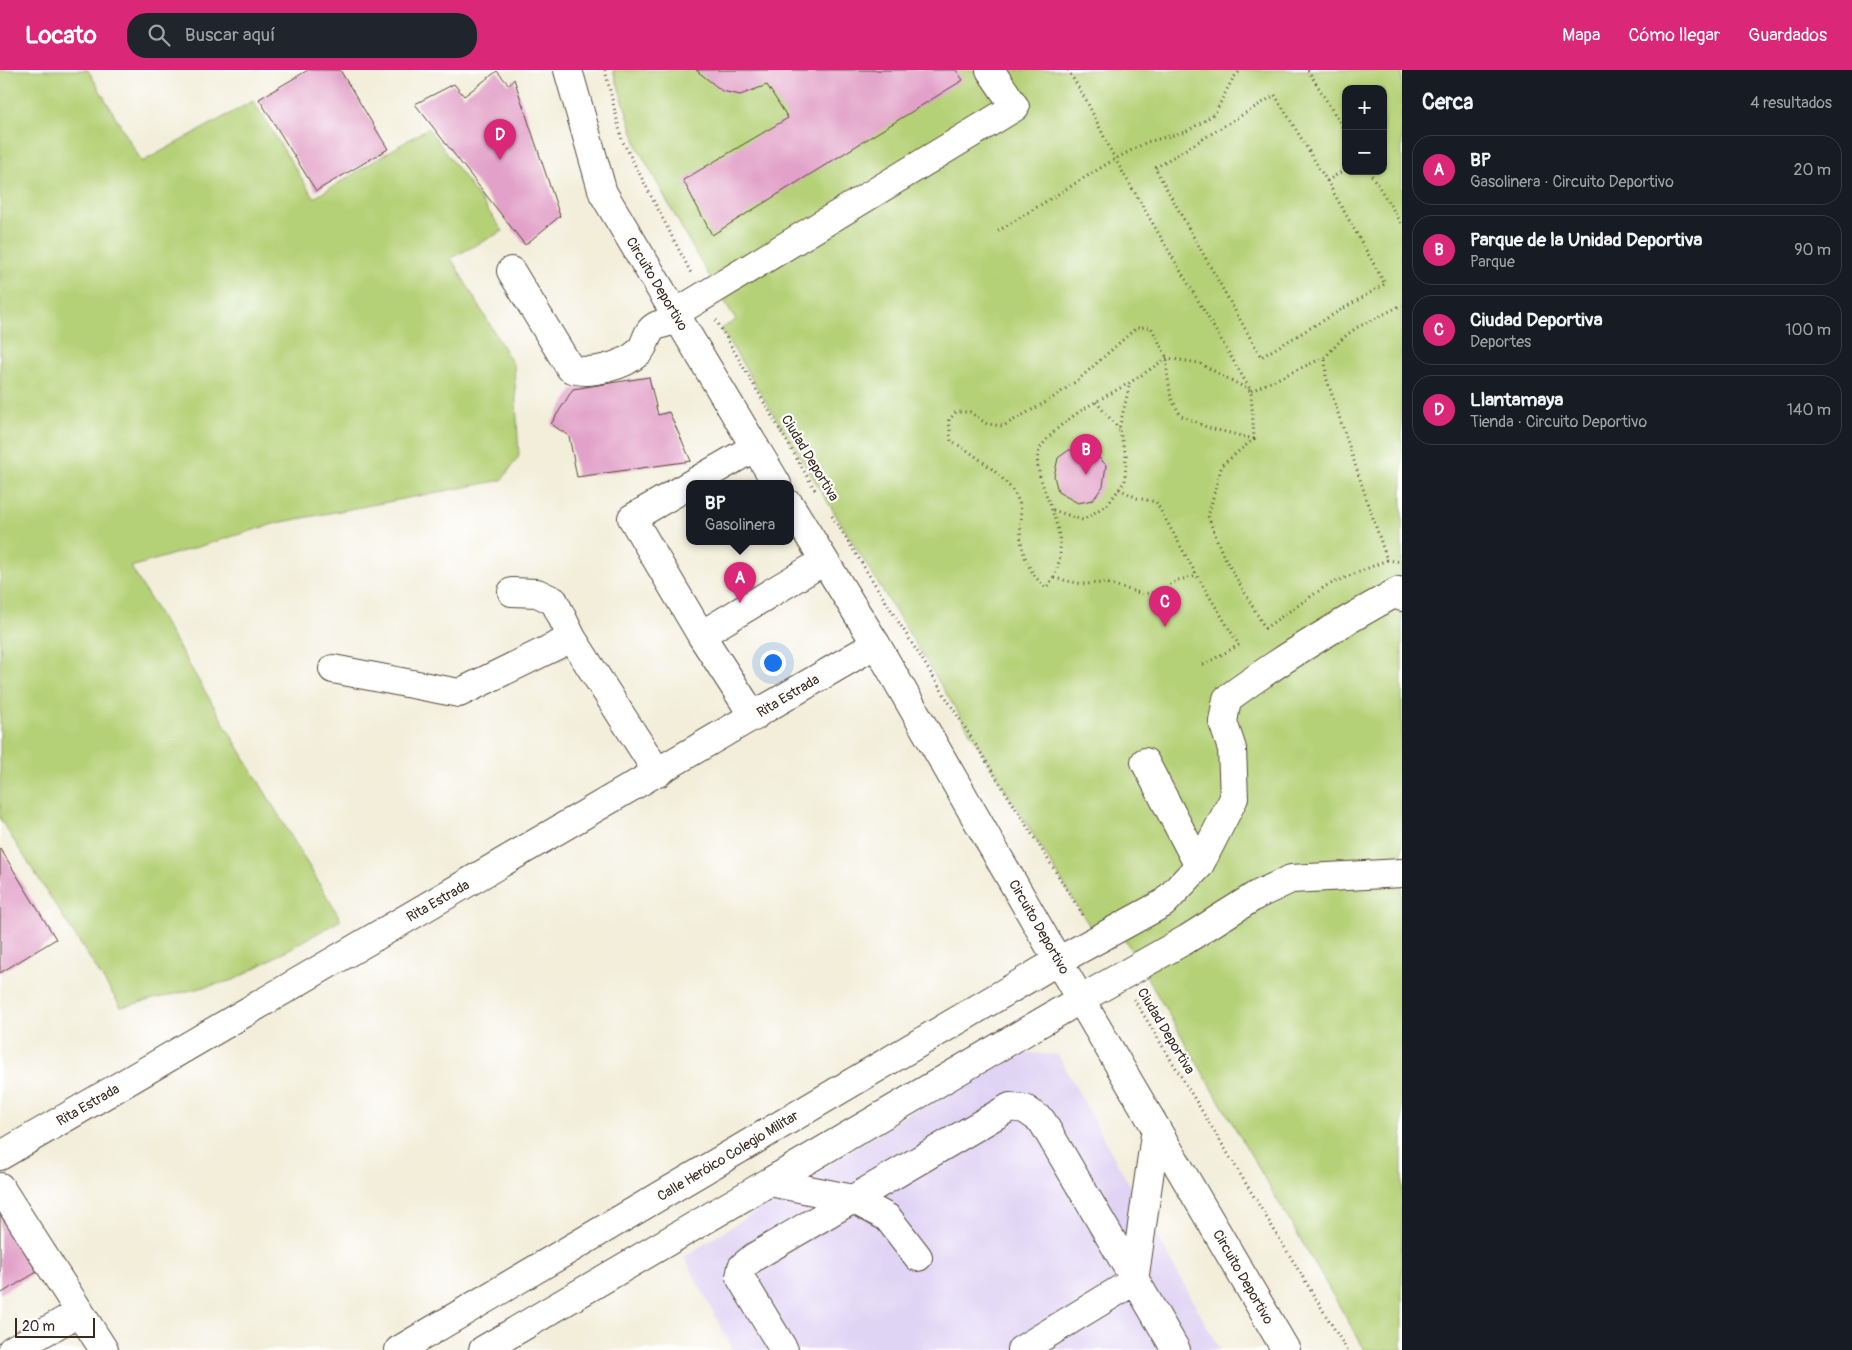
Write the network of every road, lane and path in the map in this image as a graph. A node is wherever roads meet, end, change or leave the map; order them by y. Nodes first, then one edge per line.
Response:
1 (568, 70) edge
2 (604, 70) edge
3 (990, 70) edge
4 (1068, 70) edge
5 (1241, 70) edge
6 (1308, 70) edge
7 (1344, 130) edge
8 (1114, 159) junction
9 (1342, 171) edge
10 (1371, 175) edge
11 (1327, 180) junction
12 (1402, 224) edge
13 (998, 231) dead end
14 (511, 271) dead end
15 (704, 297) junction
16 (1402, 305) edge
17 (676, 317) junction
18 (1167, 358) junction
19 (1325, 358) junction
20 (1130, 382) junction
21 (1252, 390) junction
22 (1096, 402) junction
23 (1119, 429) junction
24 (1254, 439) junction
25 (755, 447) junction
26 (698, 480) edge
27 (775, 480) edge
28 (686, 487) edge
29 (1119, 489) junction
30 (819, 496) dead end
31 (1053, 510) junction
32 (794, 512) edge
33 (829, 512) dead end
34 (1387, 560) junction
35 (824, 561) junction
36 (1402, 562) edge
37 (1197, 576) junction
38 (1054, 578) junction
39 (512, 592) dead end
40 (1401, 593) edge
41 (701, 635) junction
42 (572, 638) junction
43 (876, 644) junction
44 (1203, 665) dead end
45 (333, 669) dead end
46 (754, 717) junction
47 (1145, 762) dead end
48 (658, 772) junction
49 (1199, 866) junction
50 (1402, 873) edge
51 (1097, 938) junction
52 (1058, 961) junction
53 (1121, 978) junction
54 (1080, 999) junction
55 (853, 1082) junction
56 (874, 1120) junction
57 (1156, 1128) junction
58 (0, 1156) edge
59 (770, 1182) junction
60 (0, 1187) edge
61 (853, 1199) junction
62 (918, 1257) dead end
63 (1134, 1281) junction
64 (80, 1312) junction
65 (12, 1350) edge
66 (104, 1350) edge
67 (399, 1350) edge
68 (483, 1350) edge
69 (784, 1350) edge
70 (1021, 1350) edge
71 (1176, 1350) edge
72 (1286, 1350) edge
73 (1347, 1350) edge

1 - 17 main road, Circuito Deportivo
2 - 15 path, Ciudad Deportiva
3 - 15 main road
4 - 8 path
5 - 8 path
6 - 7 path
8 - 13 path
8 - 21 path
9 - 11 path
10 - 12 path
11 - 11 path
14 - 17 main road
15 - 17 main road
15 - 30 path, Ciudad Deportiva
16 - 19 path
17 - 25 main road, Circuito Deportivo
18 - 20 path
18 - 21 path
18 - 24 path
18 - 38 path
19 - 21 path
19 - 34 path
20 - 22 path
20 - 23 path
21 - 24 path
22 - 23 path
22 - 31 path
23 - 29 path
24 - 34 path
25 - 26 main road
25 - 27 main road, Circuito Deportivo
28 - 41 main road
29 - 31 path
29 - 37 path
31 - 38 path
32 - 35 main road, Circuito Deportivo
33 - 51 path, Ciudad Deportiva
34 - 36 path
35 - 41 main road
35 - 43 main road, Circuito Deportivo
37 - 38 path
37 - 44 path
39 - 42 main road
40 - 49 main road, Calle Heróico Colegio Militar
41 - 46 main road
42 - 45 main road
42 - 48 main road
43 - 46 main road, Rita Estrada
43 - 52 main road, Circuito Deportivo
46 - 48 main road, Rita Estrada
47 - 49 main road
48 - 58 main road, Rita Estrada
49 - 51 main road, Calle Heróico Colegio Militar
50 - 53 main road
51 - 52 main road, Calle Heróico Colegio Militar
52 - 54 main road, Circuito Deportivo
52 - 55 main road, Calle Heróico Colegio Militar
53 - 54 main road
53 - 73 path, Ciudad Deportiva
54 - 56 main road
54 - 57 main road, Circuito Deportivo
55 - 56 main road
55 - 67 main road, Calle Heróico Colegio Militar
56 - 59 main road
57 - 63 main road
57 - 72 main road, Circuito Deportivo
59 - 61 main road
59 - 68 main road
60 - 64 main road
61 - 62 main road
61 - 63 main road
61 - 69 main road
63 - 70 main road
63 - 71 main road
64 - 65 main road
64 - 66 main road

